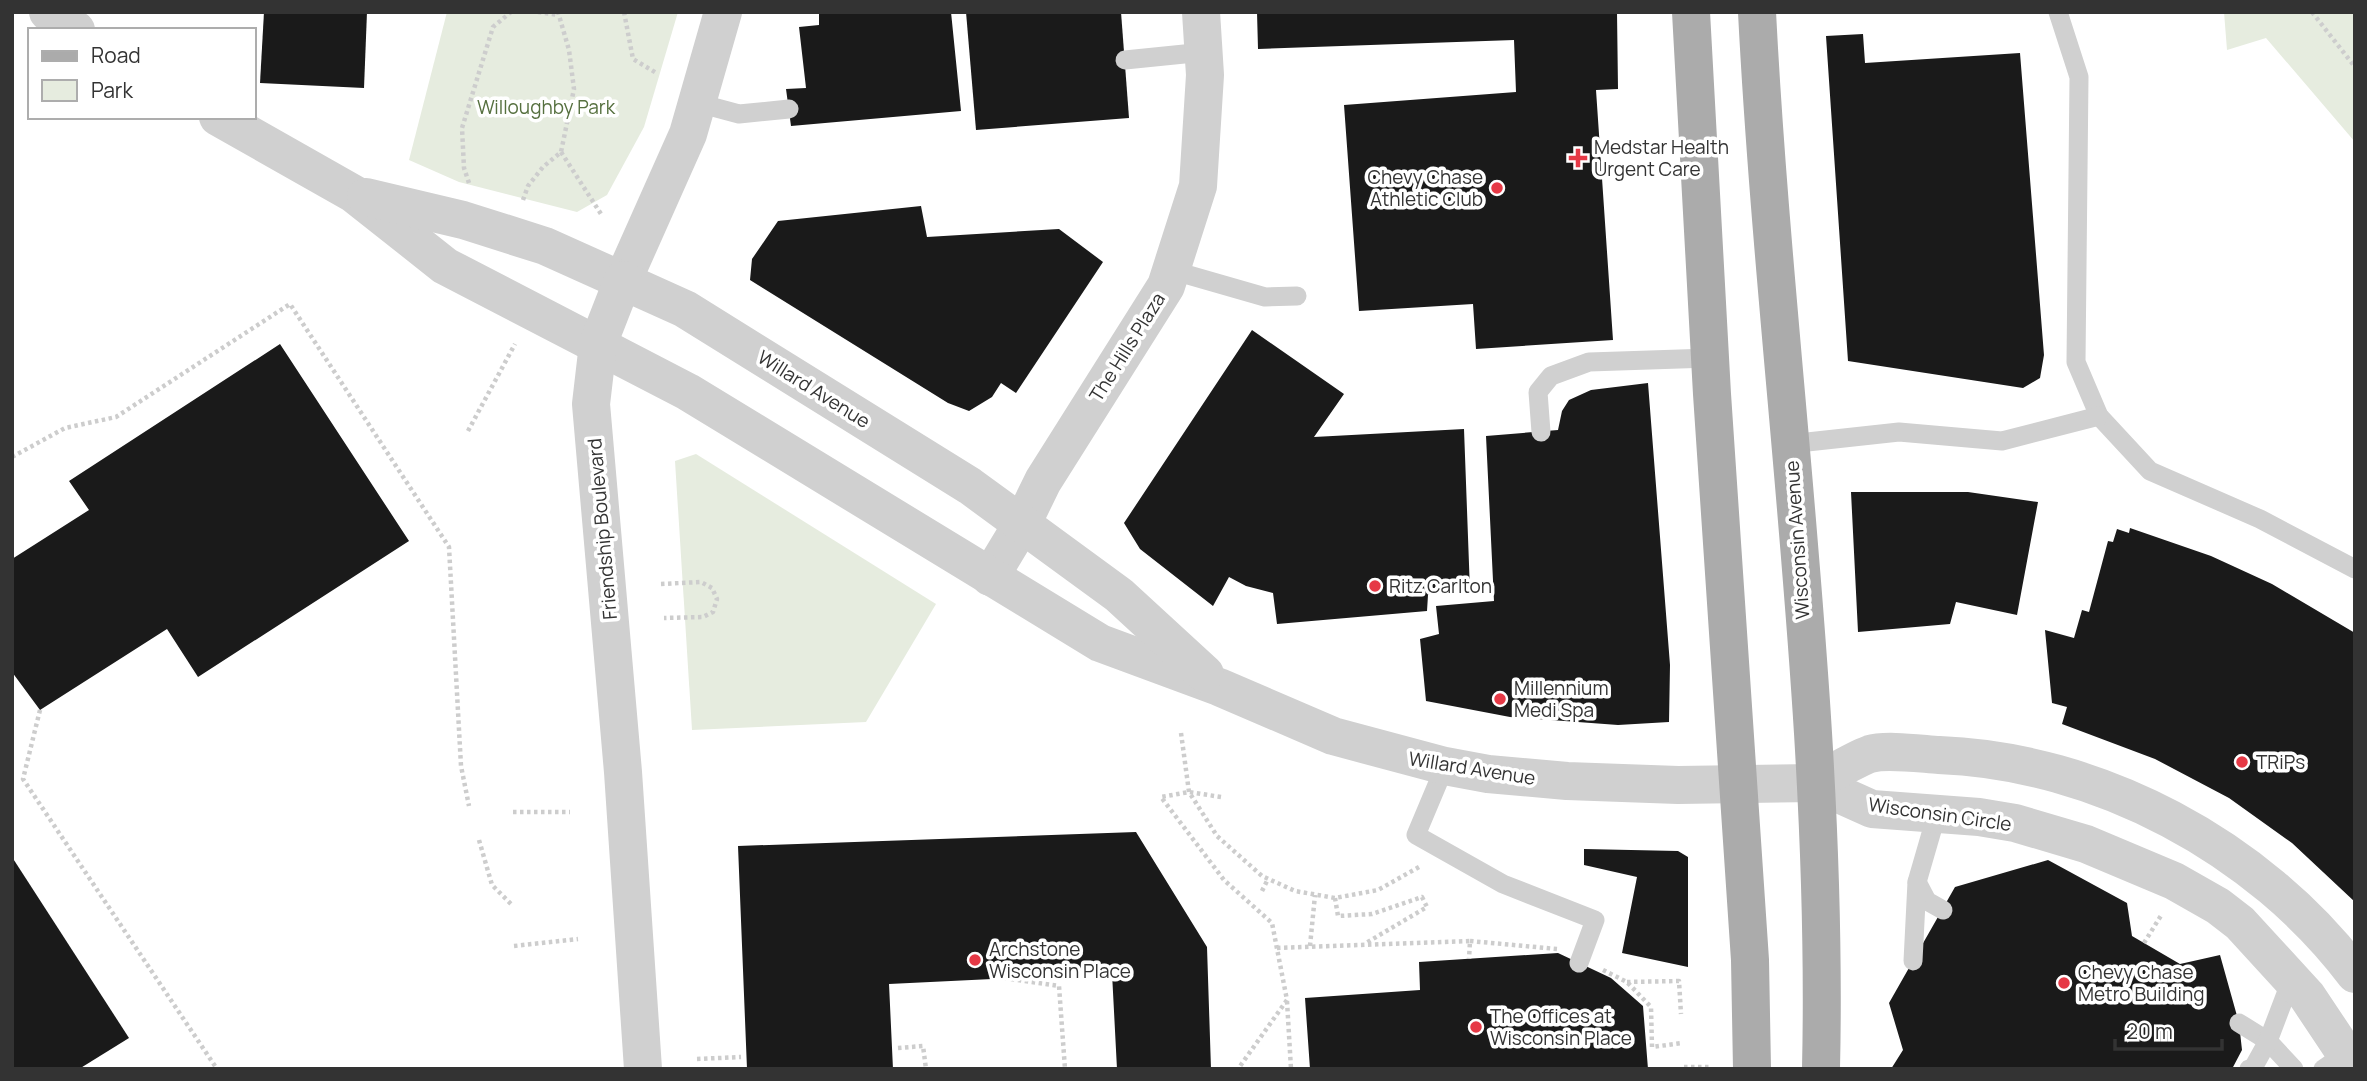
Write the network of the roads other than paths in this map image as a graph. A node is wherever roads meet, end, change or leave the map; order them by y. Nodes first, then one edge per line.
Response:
1 (48, 12) edge
2 (723, 12) edge
3 (1201, 12) edge
4 (1691, 12) edge
5 (1757, 12) edge
6 (2058, 12) edge
7 (73, 28) edge
8 (1204, 52) junction
9 (1125, 60) dead end
10 (698, 103) junction
11 (789, 109) dead end
12 (222, 119) edge
13 (354, 194) junction
14 (1171, 270) junction
15 (623, 280) junction
16 (1297, 296) dead end
17 (598, 344) junction
18 (1710, 358) junction
19 (2099, 416) junction
20 (1541, 432) dead end
21 (1789, 444) junction
22 (1023, 524) junction
23 (2355, 569) edge
24 (990, 577) junction
25 (1219, 687) junction
26 (2008, 762) junction
27 (1445, 766) junction
28 (1814, 783) junction
29 (1738, 784) junction
30 (1937, 813) junction
31 (1917, 882) junction
32 (1943, 910) dead end
33 (1913, 961) dead end
34 (1579, 963) dead end
35 (2355, 974) edge
36 (2292, 978) junction
37 (2239, 1023) dead end
38 (2267, 1041) junction
39 (2345, 1059) edge
40 (643, 1069) edge
41 (1752, 1069) edge
42 (1821, 1069) edge
43 (2249, 1069) edge
44 (2294, 1069) edge

1 - 7 street
2 - 10 street, Friendship Boulevard
3 - 8 street, The Hills Plaza
4 - 18 main road
5 - 21 main road, Wisconsin Avenue
6 - 19 lane
8 - 9 lane
8 - 14 street, The Hills Plaza
10 - 11 lane
10 - 15 street, Friendship Boulevard
12 - 13 street, Willard Avenue
13 - 15 street, Willard Avenue
13 - 17 street, Willard Avenue
14 - 16 lane
14 - 22 street, The Hills Plaza
15 - 17 street, Friendship Boulevard
15 - 22 street, Willard Avenue
17 - 24 street, Willard Avenue
17 - 40 street, Friendship Boulevard
18 - 20 lane
18 - 29 main road
19 - 21 lane
19 - 23 lane
21 - 28 main road, Wisconsin Avenue
22 - 24 street, The Hills Plaza
22 - 25 street, Willard Avenue
24 - 25 street, Willard Avenue
25 - 27 street, Willard Avenue
26 - 28 street, Wisconsin Circle
26 - 30 street
26 - 35 street, Wisconsin Circle
27 - 29 street, Willard Avenue
27 - 34 lane
28 - 29 street, Wisconsin Circle
28 - 30 street, Wisconsin Circle
28 - 42 main road, Wisconsin Avenue
29 - 41 main road
30 - 31 lane
30 - 36 street, Wisconsin Circle
31 - 32 lane
31 - 33 lane
36 - 38 lane
36 - 39 street, Wisconsin Circle
37 - 38 lane
38 - 43 lane
38 - 44 lane

